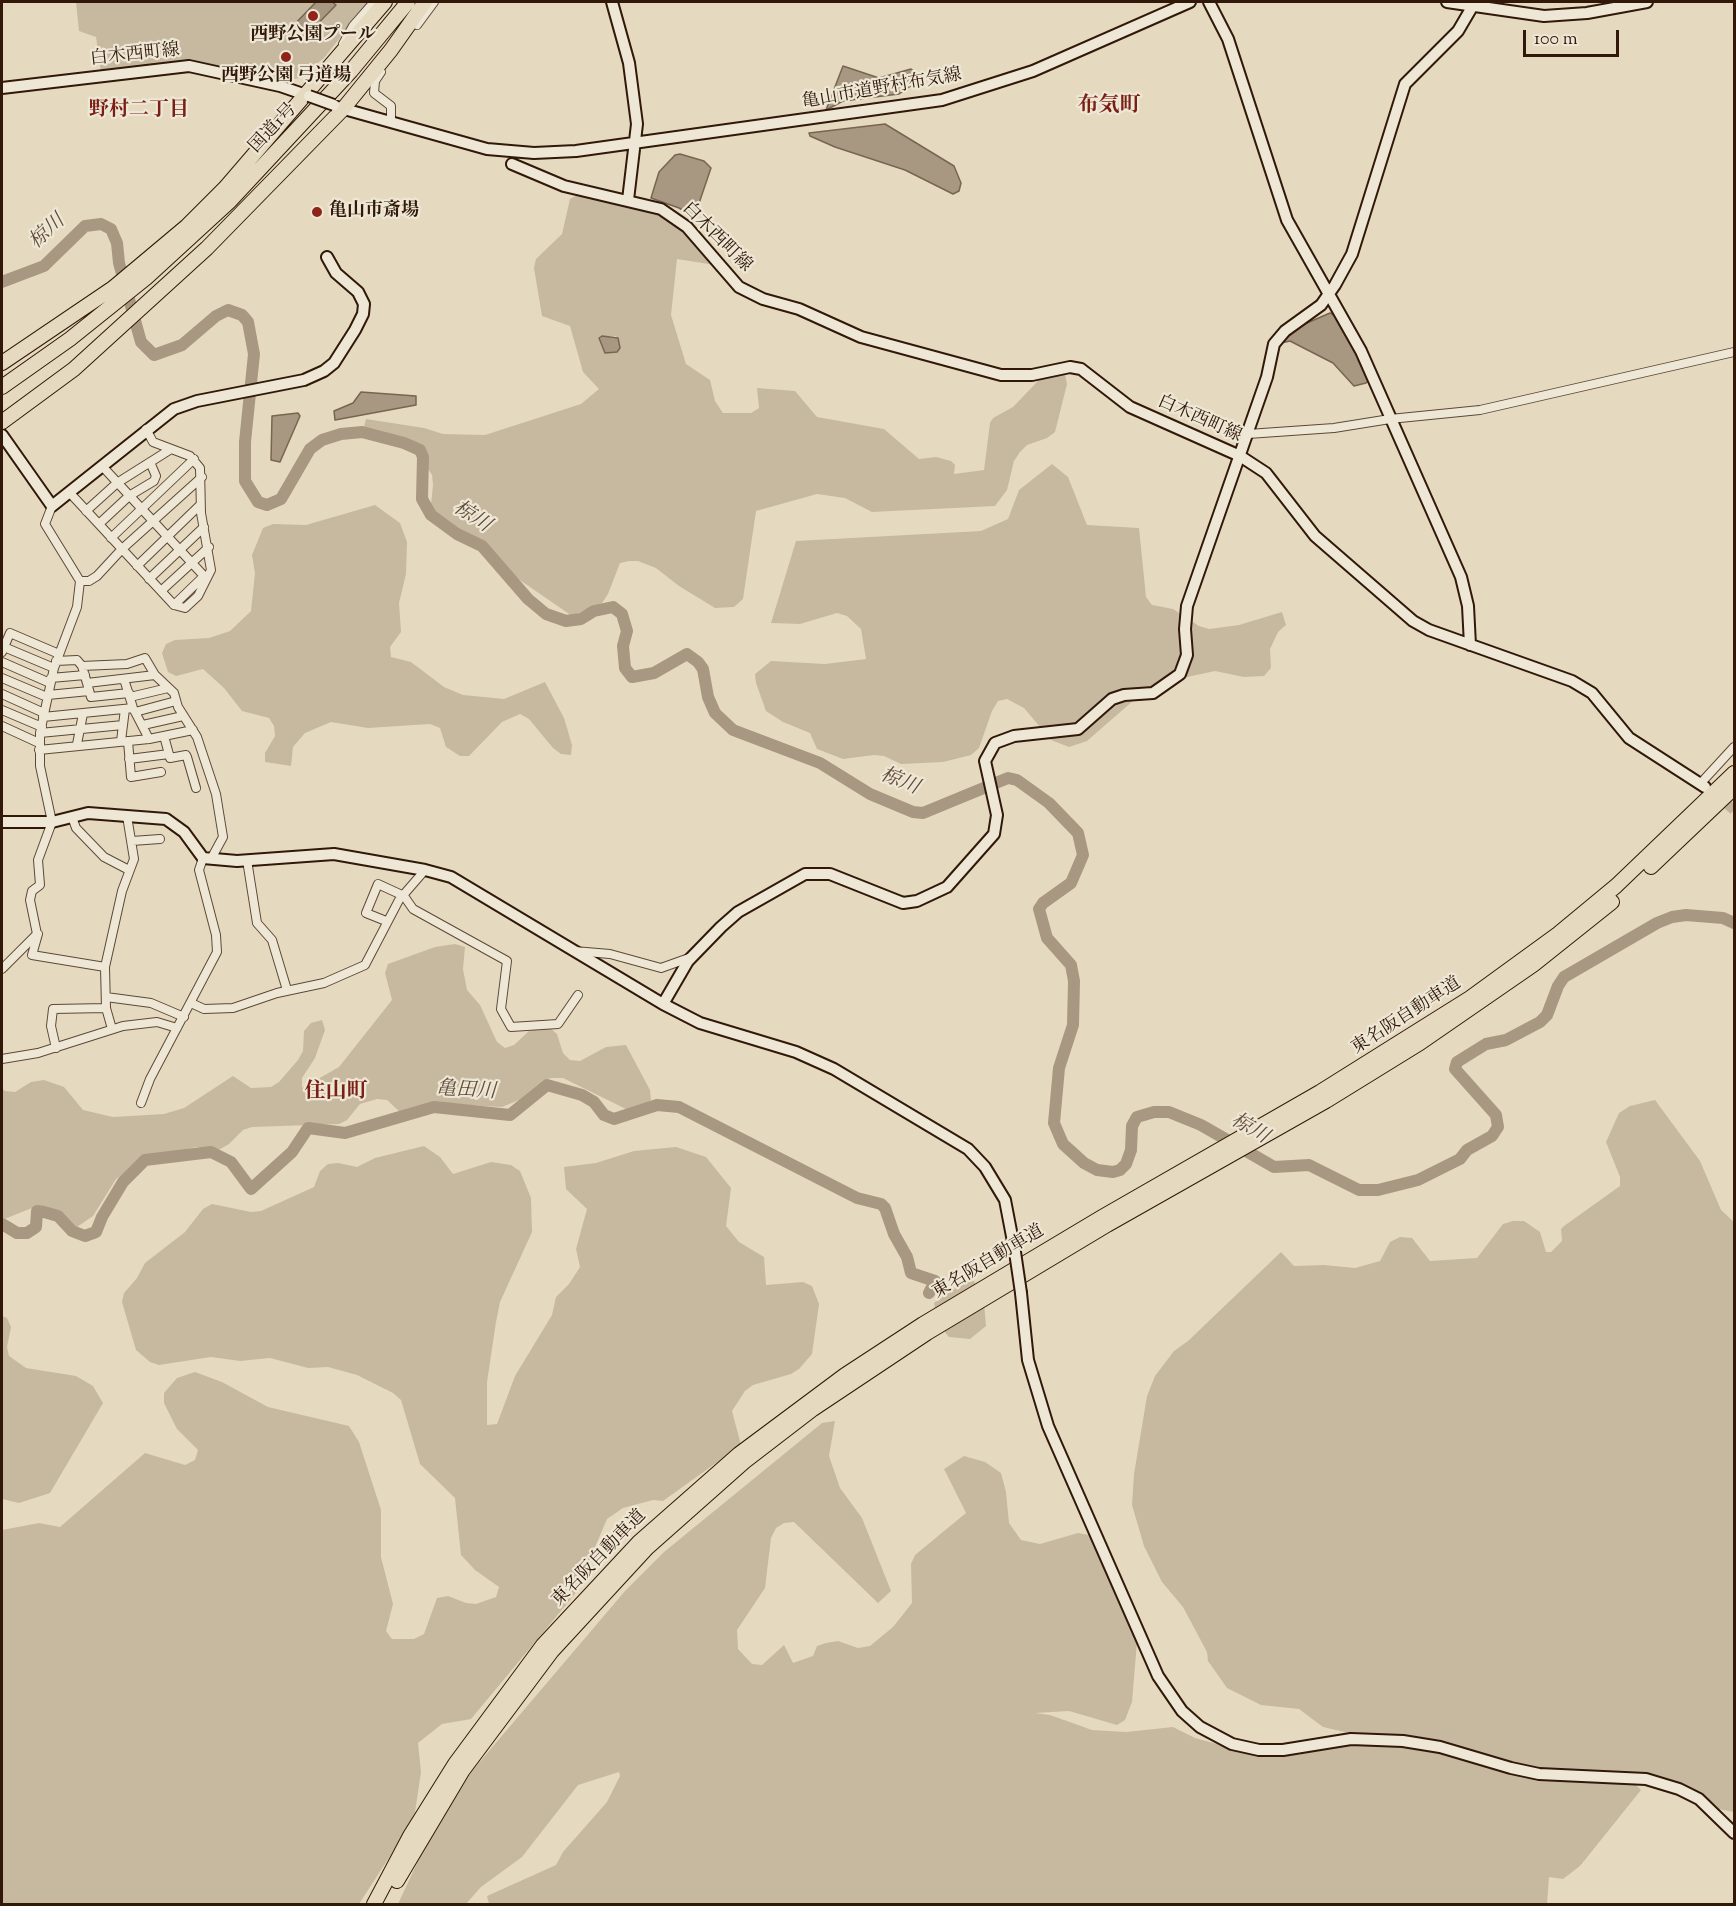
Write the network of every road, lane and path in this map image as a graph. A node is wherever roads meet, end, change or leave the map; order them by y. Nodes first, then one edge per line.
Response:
1 (374, 2) edge
2 (385, 2) edge
3 (397, 2) edge
4 (408, 2) edge
5 (425, 2) edge
6 (434, 2) edge
7 (612, 2) edge
8 (1190, 2) edge
9 (1209, 2) edge
10 (1447, 2) edge
11 (1647, 2) edge
12 (1474, 4) edge
13 (340, 53) junction
14 (2, 88) edge
15 (307, 95) junction
16 (338, 107) junction
17 (391, 122) junction
18 (635, 142) junction
19 (512, 164) dead end
20 (628, 200) junction
21 (208, 221) junction
22 (191, 230) junction
23 (327, 257) dead end
24 (1329, 295) junction
25 (1734, 352) edge
26 (2, 363) edge
27 (2, 387) edge
28 (1390, 419) junction
29 (2, 422) edge
30 (146, 429) junction
31 (1248, 434) junction
32 (2, 435) edge
33 (171, 449) junction
34 (1240, 456) junction
35 (194, 459) junction
36 (150, 462) junction
37 (102, 466) junction
38 (202, 477) junction
39 (117, 483) junction
40 (69, 492) junction
41 (129, 496) junction
42 (52, 506) junction
43 (200, 506) junction
44 (141, 508) junction
45 (86, 511) junction
46 (155, 522) junction
47 (99, 524) junction
48 (204, 527) junction
49 (168, 536) junction
50 (111, 538) junction
51 (208, 547) junction
52 (122, 549) junction
53 (180, 549) junction
54 (192, 562) junction
55 (137, 566) junction
56 (206, 577) junction
57 (149, 579) junction
58 (80, 581) junction
59 (161, 591) junction
60 (1470, 645) junction
61 (3, 650) edge
62 (56, 661) junction
63 (2, 662) edge
64 (82, 666) junction
65 (155, 675) junction
66 (2, 678) edge
67 (124, 679) junction
68 (51, 681) junction
69 (87, 683) junction
70 (168, 688) junction
71 (2, 694) edge
72 (130, 695) junction
73 (47, 696) junction
74 (176, 701) junction
75 (2, 710) edge
76 (131, 710) junction
77 (83, 714) junction
78 (44, 715) junction
79 (183, 716) junction
80 (123, 725) junction
81 (143, 725) junction
82 (2, 726) edge
83 (80, 729) junction
84 (41, 730) junction
85 (193, 730) junction
86 (164, 736) junction
87 (149, 739) junction
88 (124, 741) junction
89 (77, 744) junction
90 (39, 746) junction
91 (1734, 747) edge
92 (169, 754) junction
93 (129, 759) junction
94 (161, 772) dead end
95 (1734, 773) edge
96 (1703, 785) joint
97 (196, 788) dead end
98 (1734, 788) edge
99 (127, 816) junction
100 (72, 817) junction
101 (2, 822) edge
102 (52, 822) junction
103 (160, 839) dead end
104 (132, 841) junction
105 (207, 858) junction
106 (247, 860) junction
107 (129, 870) junction
108 (426, 870) junction
109 (404, 896) junction
110 (386, 921) junction
111 (38, 934) junction
112 (573, 951) junction
113 (691, 957) junction
114 (105, 967) junction
115 (2, 969) edge
116 (286, 990) junction
117 (578, 995) dead end
118 (106, 997) junction
119 (191, 1003) junction
120 (663, 1004) junction
121 (106, 1008) junction
122 (184, 1017) junction
123 (177, 1028) junction
124 (112, 1029) junction
125 (56, 1048) junction
126 (2, 1059) edge
127 (141, 1103) dead end
128 (1267, 1129) junction
129 (1202, 1166) junction
130 (1734, 1833) edge
131 (374, 1905) edge
132 (385, 1905) edge

1 - 13 street
2 - 13 highway
3 - 21 highway, 国道1号
4 - 21 highway, 国道1号
5 - 16 highway
6 - 17 street
7 - 18 street
8 - 18 street, 亀山市道野村布気線
9 - 24 street
10 - 12 street
11 - 12 street
12 - 24 street
13 - 15 highway
14 - 15 street, 白木西町線
15 - 16 street, 白木西町線, bridge
15 - 22 highway
16 - 17 street, 白木西町線
16 - 29 highway
17 - 18 street, 白木西町線
18 - 20 street
19 - 20 street, 白木西町線
20 - 34 street, 白木西町線
21 - 22 highway, 国道1号
22 - 26 highway
22 - 27 highway, 国道1号
23 - 30 street
24 - 28 street
24 - 31 street
25 - 28 street
28 - 31 street
28 - 60 street
30 - 33 street
30 - 37 street
31 - 34 street
32 - 42 street
33 - 35 street
33 - 36 street
34 - 60 street, 白木西町線
34 - 113 street
35 - 38 street
35 - 44 street
36 - 39 street
36 - 41 street
37 - 39 street
37 - 40 street
38 - 43 street
38 - 46 street
39 - 41 street
39 - 45 street
40 - 42 street
40 - 45 street
41 - 44 street
41 - 47 street
42 - 58 street
43 - 48 street
43 - 49 street
44 - 46 street
44 - 50 street
45 - 47 street
46 - 49 street
46 - 52 street
47 - 50 street
48 - 51 street
48 - 53 street
49 - 53 street
49 - 55 street
50 - 52 street
51 - 54 street
51 - 56 street
52 - 55 street
52 - 58 street
53 - 54 street
53 - 57 street
54 - 56 street
54 - 59 street
55 - 57 street
56 - 59 street
57 - 59 street
58 - 62 street
60 - 96 street, 白木西町線
61 - 62 street
61 - 62 street
62 - 64 street
62 - 68 street
63 - 68 street
64 - 65 street
64 - 69 street
65 - 67 street
65 - 70 street
66 - 73 street
67 - 69 street
67 - 72 street
68 - 69 street
68 - 73 street
69 - 72 street
69 - 73 street
70 - 72 street
70 - 74 street
71 - 78 street
72 - 76 street
73 - 78 street
74 - 76 street
74 - 79 street
75 - 84 street
76 - 77 street
76 - 80 street
76 - 81 street
77 - 78 street
77 - 83 street
78 - 84 street
79 - 81 street
79 - 85 street
80 - 83 street
80 - 88 street
81 - 87 street
82 - 90 street
83 - 84 street
83 - 89 street
84 - 90 street
85 - 86 street
85 - 105 street
86 - 87 street
86 - 92 street
87 - 88 street
88 - 89 street
88 - 93 street
89 - 90 street
90 - 102 street
91 - 96 street
92 - 93 street
92 - 97 street
93 - 94 street
95 - 128 highway, 東名阪自動車道
98 - 128 highway, 東名阪自動車道
99 - 100 street
99 - 104 street
99 - 105 street
100 - 102 street
100 - 107 street
101 - 102 street
102 - 111 street
103 - 104 street
104 - 107 street
105 - 106 street
105 - 119 street
106 - 108 street
106 - 116 street
107 - 114 street
108 - 109 street
108 - 112 street
109 - 110 street
109 - 110 street
109 - 117 street
110 - 116 street
111 - 114 street
111 - 115 street
112 - 113 street
112 - 120 street
113 - 120 street
114 - 118 street
116 - 119 street
118 - 121 street
118 - 122 street
119 - 122 street
120 - 130 street, bridge
121 - 124 street
121 - 125 street
122 - 123 street
123 - 124 street
123 - 127 street
124 - 125 street
125 - 126 street
128 - 129 highway, 東名阪自動車道
129 - 131 highway, 東名阪自動車道
129 - 132 highway, 東名阪自動車道

